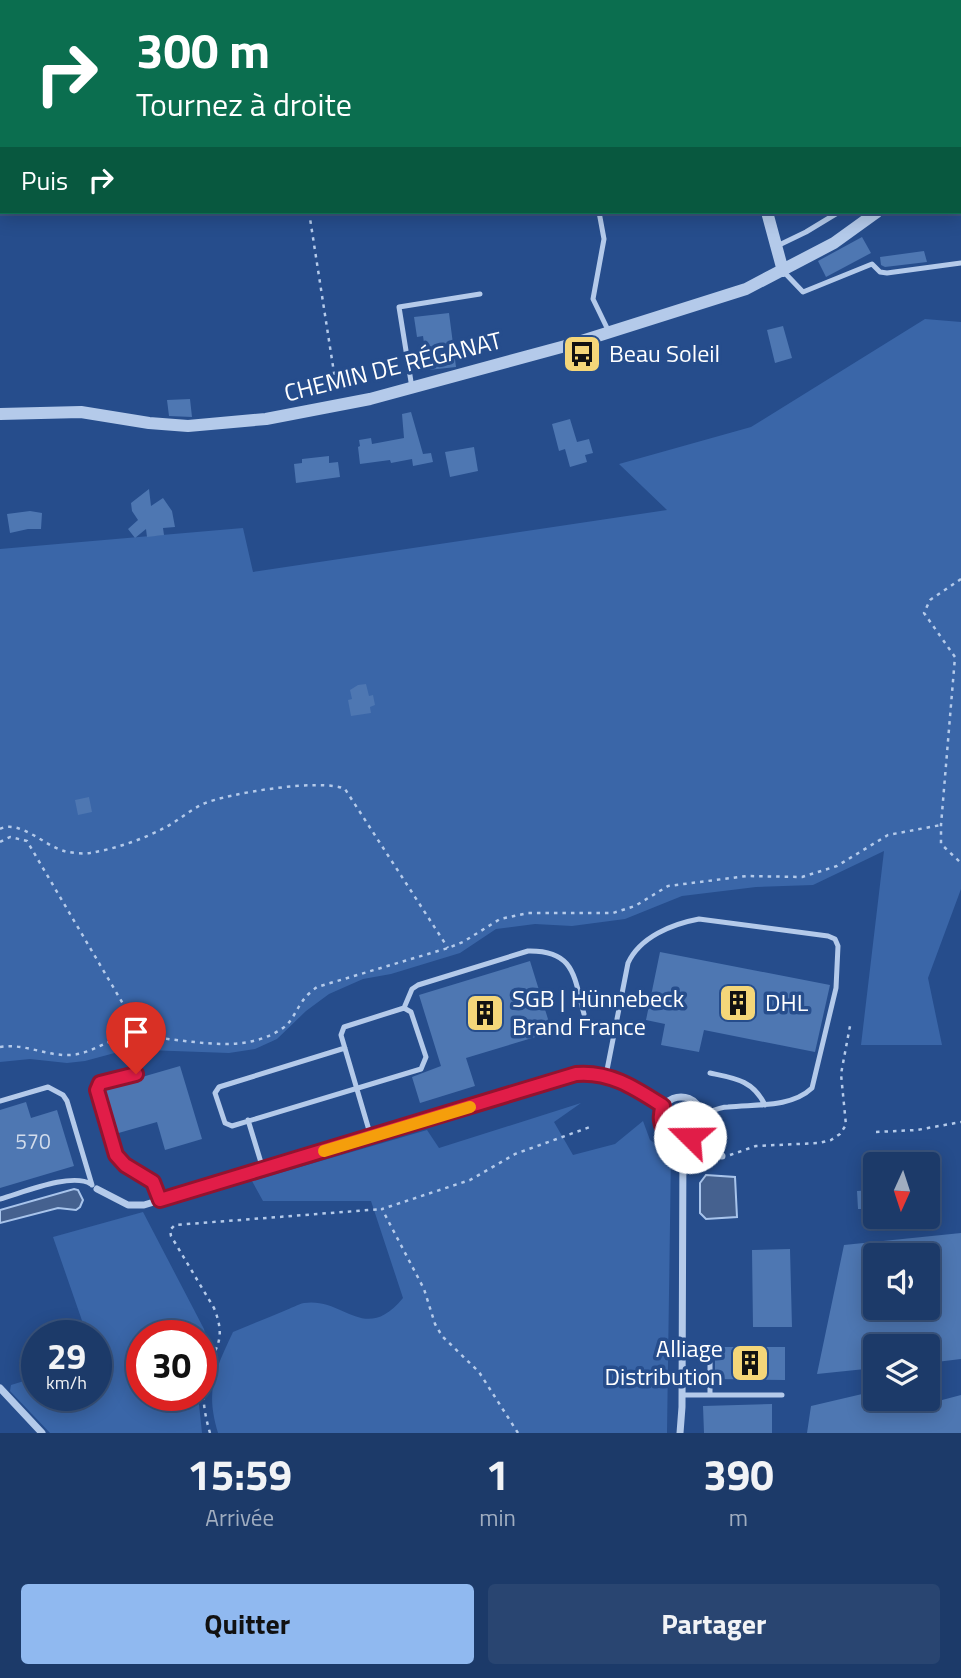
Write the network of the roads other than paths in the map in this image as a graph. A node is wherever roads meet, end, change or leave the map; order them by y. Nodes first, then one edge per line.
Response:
1 (598, 214) edge
2 (768, 214) edge
3 (836, 214) edge
4 (874, 214) edge
5 (777, 246) junction
6 (961, 264) edge
7 (783, 271) junction
8 (480, 294) dead end
9 (609, 332) junction
10 (412, 388) junction
11 (0, 414) edge
12 (404, 1008) junction
13 (584, 1014) dead end
14 (345, 1048) junction
15 (710, 1073) dead end
16 (136, 1074) dead end
17 (606, 1075) junction
18 (356, 1088) junction
19 (0, 1101) edge
20 (765, 1105) junction
21 (663, 1106) junction
22 (702, 1115) junction
23 (248, 1120) junction
24 (371, 1137) junction
25 (683, 1139) junction
26 (684, 1156) junction
27 (722, 1156) road end
28 (263, 1169) junction
29 (95, 1187) junction
30 (0, 1199) edge
31 (160, 1200) junction
32 (710, 1363) dead end
33 (0, 1388) edge
34 (682, 1395) junction
35 (709, 1395) junction
36 (782, 1395) dead end
37 (42, 1433) edge
38 (680, 1433) edge

1 - 9 lane
2 - 5 street
3 - 5 lane
4 - 7 street, CHEMIN DE RÉGANAT
5 - 7 street
6 - 7 lane
7 - 9 street, CHEMIN DE RÉGANAT
8 - 10 lane
9 - 10 street, CHEMIN DE RÉGANAT
10 - 11 street, CHEMIN DE RÉGANAT
12 - 13 lane
12 - 14 lane
12 - 18 lane
14 - 18 lane
14 - 23 lane
15 - 20 lane
16 - 31 lane
17 - 20 lane
17 - 21 street
17 - 24 street
18 - 23 lane
18 - 24 lane
19 - 29 lane
20 - 22 lane
21 - 22 street
21 - 25 street
22 - 25 street
23 - 28 lane
24 - 28 street
25 - 26 street
26 - 27 street
26 - 34 street
28 - 31 street
29 - 30 lane
29 - 31 street
32 - 35 lane
33 - 37 street
34 - 35 lane
34 - 38 street
35 - 36 lane

